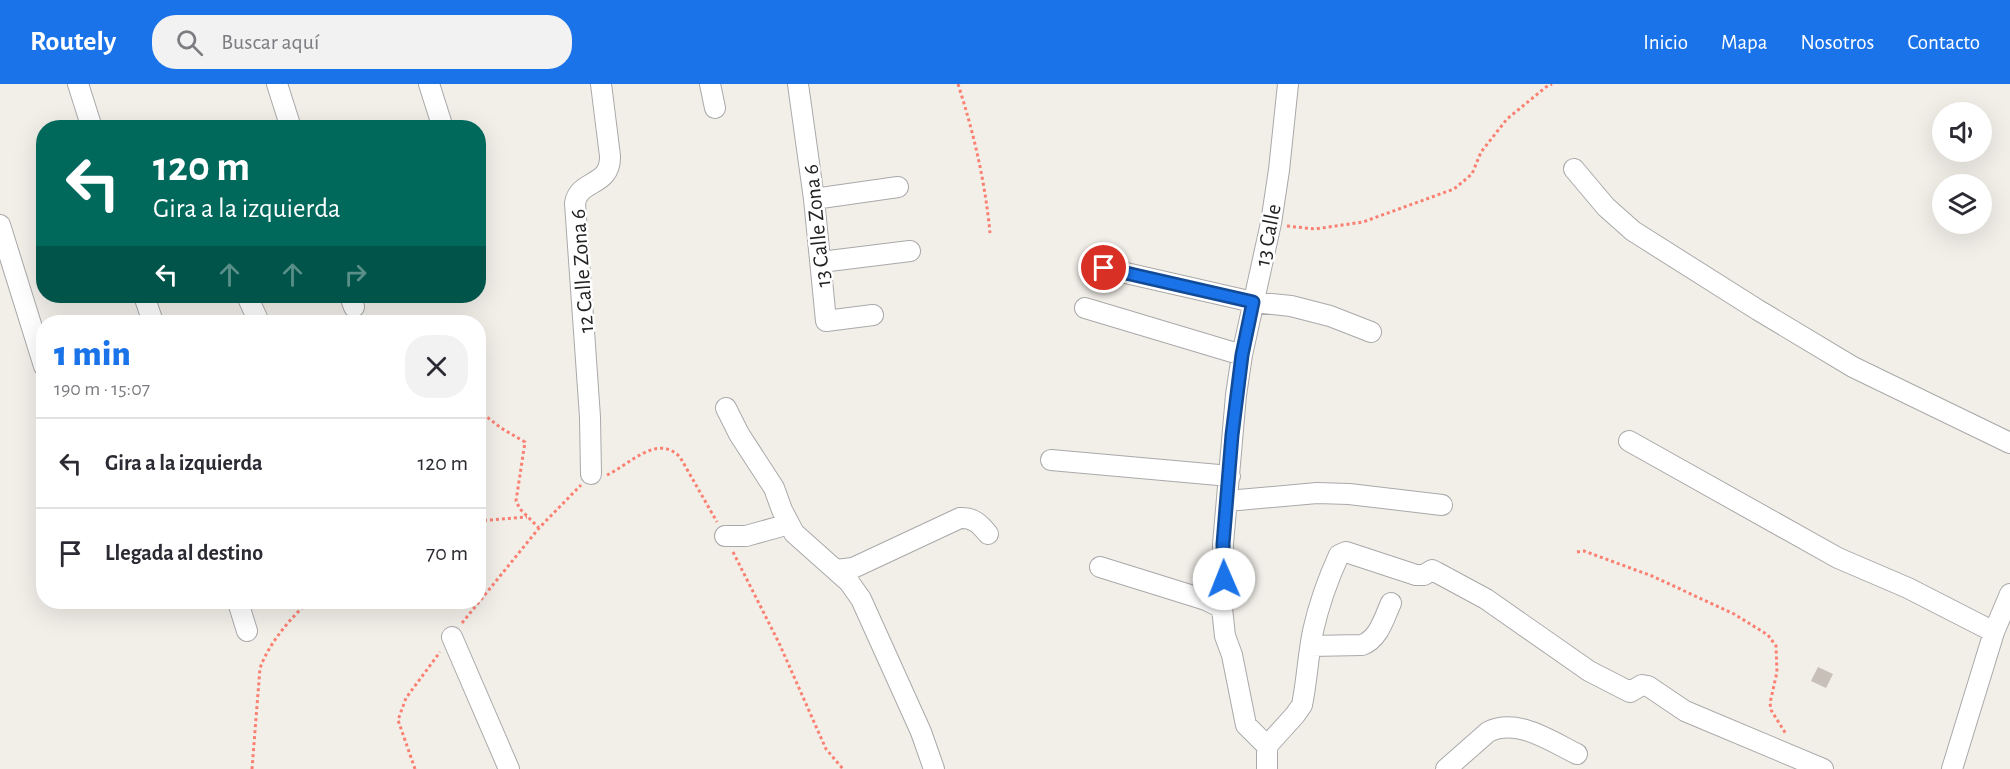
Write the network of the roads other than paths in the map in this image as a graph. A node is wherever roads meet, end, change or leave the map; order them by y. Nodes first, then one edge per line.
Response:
1 (78, 84) edge
2 (277, 84) edge
3 (429, 84) edge
4 (601, 84) edge
5 (710, 84) edge
6 (798, 84) edge
7 (1288, 84) edge
8 (715, 108) dead end
9 (89, 120) edge
10 (288, 120) edge
11 (440, 120) edge
12 (1574, 169) dead end
13 (898, 187) dead end
14 (814, 199) junction
15 (0, 225) edge
16 (910, 250) dead end
17 (821, 262) junction
18 (1104, 268) dead end
19 (1253, 302) junction
20 (1085, 308) dead end
21 (873, 315) dead end
22 (1371, 332) dead end
23 (36, 340) edge
24 (1242, 355) junction
25 (726, 408) dead end
26 (1629, 441) dead end
27 (2010, 444) edge
28 (1052, 460) dead end
29 (591, 474) road end
30 (1230, 476) junction
31 (1227, 501) junction
32 (1442, 505) dead end
33 (789, 524) junction
34 (988, 534) dead end
35 (725, 536) road end
36 (1100, 567) dead end
37 (836, 570) junction
38 (2010, 594) edge
39 (1390, 603) dead end
40 (1222, 608) junction
41 (240, 609) edge
42 (247, 631) dead end
43 (1994, 632) junction
44 (452, 637) road end
45 (1311, 646) junction
46 (1267, 746) junction
47 (1577, 754) dead end
48 (509, 769) edge
49 (934, 769) edge
50 (1267, 769) edge
51 (1446, 769) edge
52 (1823, 769) edge
53 (1952, 769) edge

1 - 9 street
2 - 10 street
3 - 11 street
4 - 29 street, 12 Calle Zona 6
5 - 8 street
6 - 14 street, 13 Calle Zona 6
7 - 19 street, 13 Calle
12 - 27 street
13 - 14 street
14 - 17 street, 13 Calle Zona 6
15 - 23 street
16 - 17 street
17 - 21 street, 13 Calle Zona 6
18 - 19 street
19 - 22 street
19 - 24 street, 13 Calle
20 - 24 street
24 - 30 street, 13 Calle
25 - 33 street
26 - 43 street
28 - 30 street
30 - 31 street, 13 Calle
31 - 32 street
31 - 40 street, 13 Calle
33 - 35 street
33 - 37 street
34 - 37 street
36 - 40 street
37 - 49 street
38 - 43 street
39 - 45 street
40 - 46 street, 13 Calle
41 - 42 street
43 - 53 street
44 - 48 street
45 - 46 street
45 - 52 street
46 - 50 street
47 - 51 street

